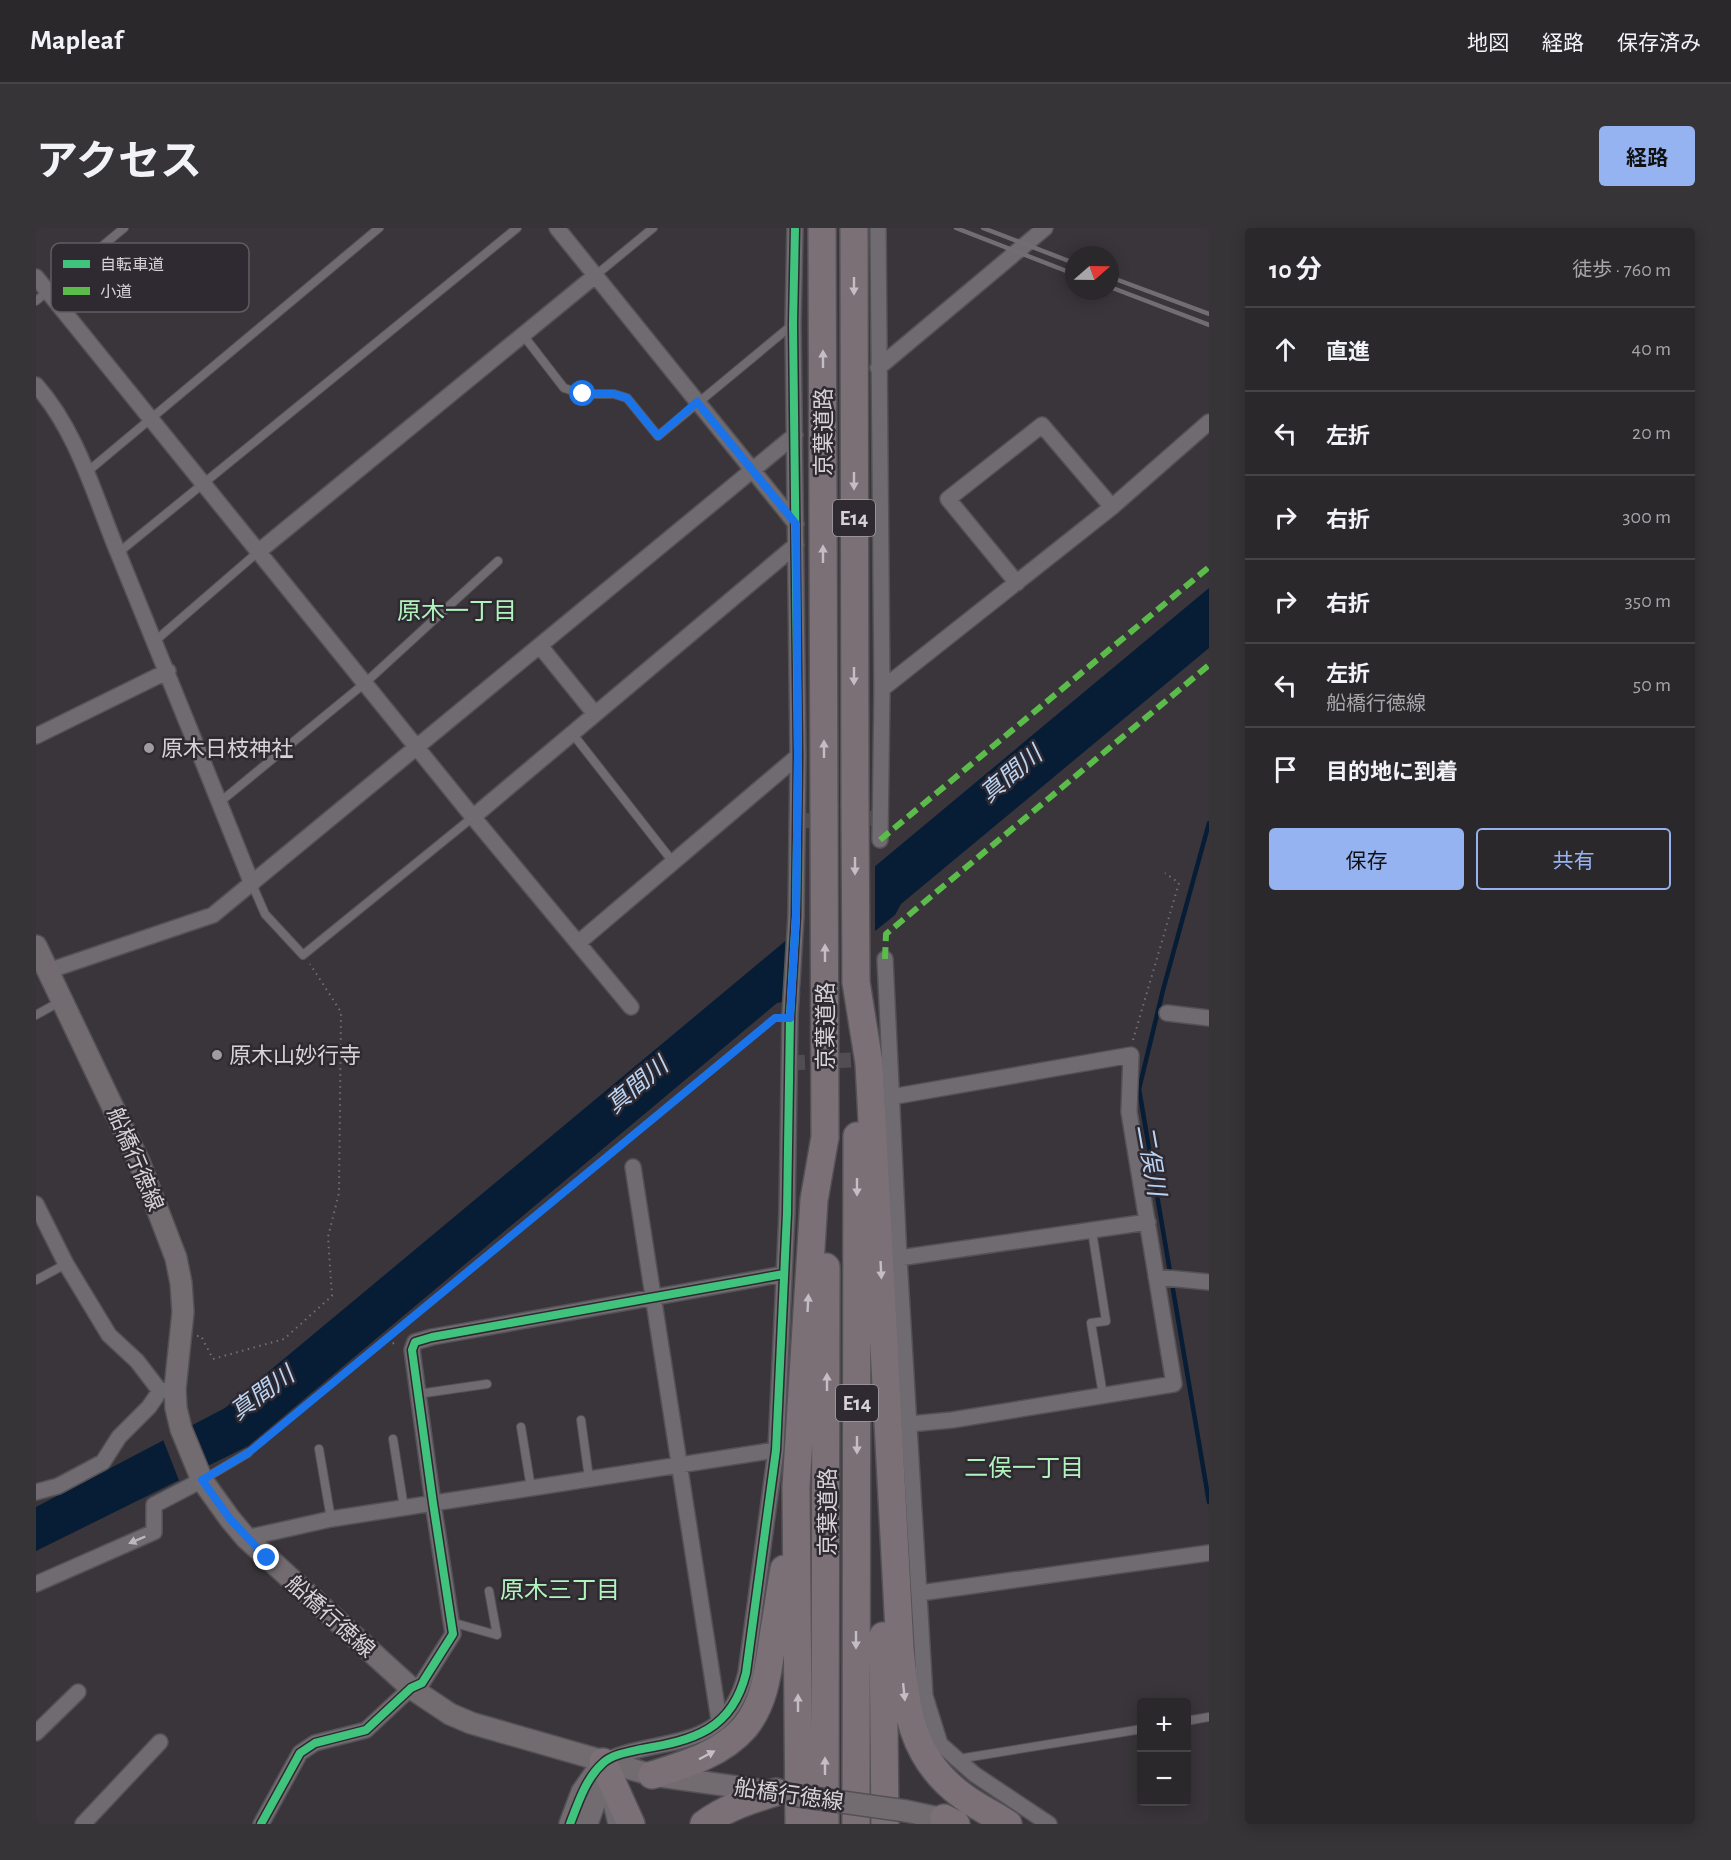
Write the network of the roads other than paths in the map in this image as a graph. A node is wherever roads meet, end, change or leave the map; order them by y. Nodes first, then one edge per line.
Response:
1 (124, 228) edge
2 (379, 228) edge
3 (516, 228) edge
4 (556, 228) edge
5 (653, 228) edge
6 (795, 228) edge
7 (822, 228) edge
8 (854, 228) edge
9 (878, 228) edge
10 (1045, 228) edge
11 (106, 243) edge
12 (596, 275) junction
13 (36, 277) edge
14 (42, 296) edge
15 (56, 312) edge
16 (793, 324) junction
17 (523, 335) junction
18 (878, 368) junction
19 (36, 385) edge
20 (697, 402) junction
21 (151, 419) junction
22 (1209, 422) edge
23 (795, 435) junction
24 (752, 471) junction
25 (87, 472) junction
26 (203, 483) junction
27 (1112, 507) junction
28 (796, 524) junction
29 (796, 545) junction
30 (258, 552) junction
31 (118, 553) junction
32 (498, 561) dead end
33 (1017, 583) junction
34 (155, 641) junction
35 (540, 646) junction
36 (168, 671) junction
37 (365, 683) junction
38 (882, 689) junction
39 (595, 714) junction
40 (572, 733) junction
41 (36, 736) edge
42 (417, 748) junction
43 (798, 756) junction
44 (219, 802) junction
45 (473, 817) junction
46 (880, 840) dead end
47 (673, 862) junction
48 (252, 884) junction
49 (578, 943) junction
50 (36, 946) edge
51 (885, 958) dead end
52 (48, 971) junction
53 (856, 982) junction
54 (62, 1001) junction
55 (631, 1007) dead end
56 (1167, 1013) dead end
57 (36, 1015) edge
58 (1209, 1018) edge
59 (891, 1097) junction
60 (825, 1137) junction
61 (633, 1167) dead end
62 (36, 1204) edge
63 (1148, 1222) junction
64 (1092, 1231) junction
65 (899, 1258) junction
66 (66, 1264) junction
67 (784, 1274) junction
68 (1156, 1277) junction
69 (36, 1280) edge
70 (1209, 1282) edge
71 (654, 1299) junction
72 (885, 1340) junction
73 (487, 1384) dead end
74 (167, 1390) junction
75 (418, 1394) junction
76 (1103, 1395) junction
77 (581, 1420) dead end
78 (910, 1424) junction
79 (521, 1427) dead end
80 (393, 1439) dead end
81 (319, 1449) dead end
82 (776, 1450) junction
83 (248, 1453) road end
84 (680, 1464) junction
85 (201, 1478) junction
86 (589, 1478) junction
87 (796, 1487) junction
88 (531, 1488) junction
89 (36, 1492) edge
90 (433, 1503) junction
91 (404, 1508) junction
92 (331, 1519) junction
93 (246, 1538) junction
94 (1209, 1552) edge
95 (36, 1584) edge
96 (489, 1591) dead end
97 (920, 1593) junction
98 (451, 1622) junction
99 (411, 1688) junction
100 (78, 1692) dead end
101 (1209, 1718) edge
102 (719, 1720) junction
103 (1191, 1720) edge
104 (1137, 1730) edge
105 (36, 1733) edge
106 (160, 1742) dead end
107 (957, 1759) junction
108 (603, 1762) junction
109 (652, 1775) junction
110 (784, 1793) junction
111 (895, 1817) edge
112 (956, 1822) edge
113 (83, 1824) edge
114 (261, 1824) edge
115 (570, 1824) edge
116 (587, 1824) edge
117 (616, 1824) edge
118 (631, 1824) edge
119 (704, 1824) edge
120 (799, 1824) edge
121 (825, 1824) edge
122 (856, 1824) edge
123 (1008, 1824) edge
124 (1049, 1824) edge

1 - 11 lane
2 - 21 lane
3 - 26 lane
4 - 12 street
5 - 12 lane
6 - 16 street
60 -> 7 highway, 京葉道路 / E14, bridge
8 -> 53 highway, 京葉道路 / E14, bridge
9 - 18 street
10 - 18 street
12 - 17 street
12 - 20 street
13 - 14 street
15 - 21 street
16 - 20 lane
16 - 23 street
17 - 20 lane
17 - 30 street
18 - 38 street
19 - 25 street
20 - 24 street
21 - 25 lane
21 - 26 street
22 - 27 street
23 - 24 street
23 - 28 street
24 - 28 street
24 - 35 street
25 - 31 street
26 - 30 street
26 - 31 lane
27 - 33 street
27 - 33 street
28 - 29 street
29 - 39 street
29 - 43 street
30 - 34 lane
30 - 37 street
31 - 34 street
32 - 37 lane
33 - 38 street
34 - 36 street
35 - 39 street
35 - 42 street
36 - 41 street
36 - 44 street
37 - 42 street
37 - 44 lane
38 - 46 street
39 - 40 street
40 - 45 street
40 - 47 lane
42 - 45 street
42 - 48 street
43 - 47 street
43 - 67 street
44 - 48 street
45 - 48 lane
45 - 49 street
47 - 49 street
48 - 52 street
49 - 55 street
50 - 52 main road, 船橋行徳線
51 - 59 street
52 - 54 main road, 船橋行徳線
53 -> 72 highway
53 -> 122 highway, 京葉道路 / E14
54 - 57 lane
54 - 74 main road, 船橋行徳線
56 - 58 street
59 - 63 street
59 - 65 street
87 -> 60 highway
121 -> 60 highway, 京葉道路 / E14
61 - 71 street
62 - 66 street
63 - 64 street
63 - 68 street
64 - 65 street
64 - 76 lane
65 - 78 street
66 - 69 lane
66 - 74 street
67 - 71 street
67 - 82 street
68 - 70 street
68 - 76 street
71 - 75 street
71 - 84 street
72 - 111 highway
72 -> 123 highway
73 - 75 lane
74 - 85 main road, 船橋行徳線
74 - 89 street
75 - 90 street
76 - 78 street
77 - 86 lane
78 - 97 street
79 - 88 lane
80 - 91 lane
81 - 92 lane
82 - 84 street
82 - 102 street
83 - 85 lane
84 - 86 street
84 - 102 street
85 - 93 main road, 船橋行徳線
85 -> 95 street
86 - 88 street
109 -> 87 highway
120 -> 87 highway
88 - 90 street
90 - 91 street
90 - 98 street
91 - 92 street
92 - 93 street
93 - 99 main road, 船橋行徳線
94 - 97 street
96 - 98 lane
97 - 107 street
98 - 99 street
99 - 108 main road, 船橋行徳線
99 - 114 street
100 - 105 street
101 - 103 lane
102 - 108 street
104 - 107 lane
106 - 113 street
107 - 124 street
108 - 109 main road, 船橋行徳線
108 - 115 main road
108 - 116 main road
108 - 117 street
108 - 118 highway
109 - 110 main road, 船橋行徳線
110 - 111 main road, 船橋行徳線, bridge
110 - 119 highway
111 - 112 main road, 船橋行徳線

